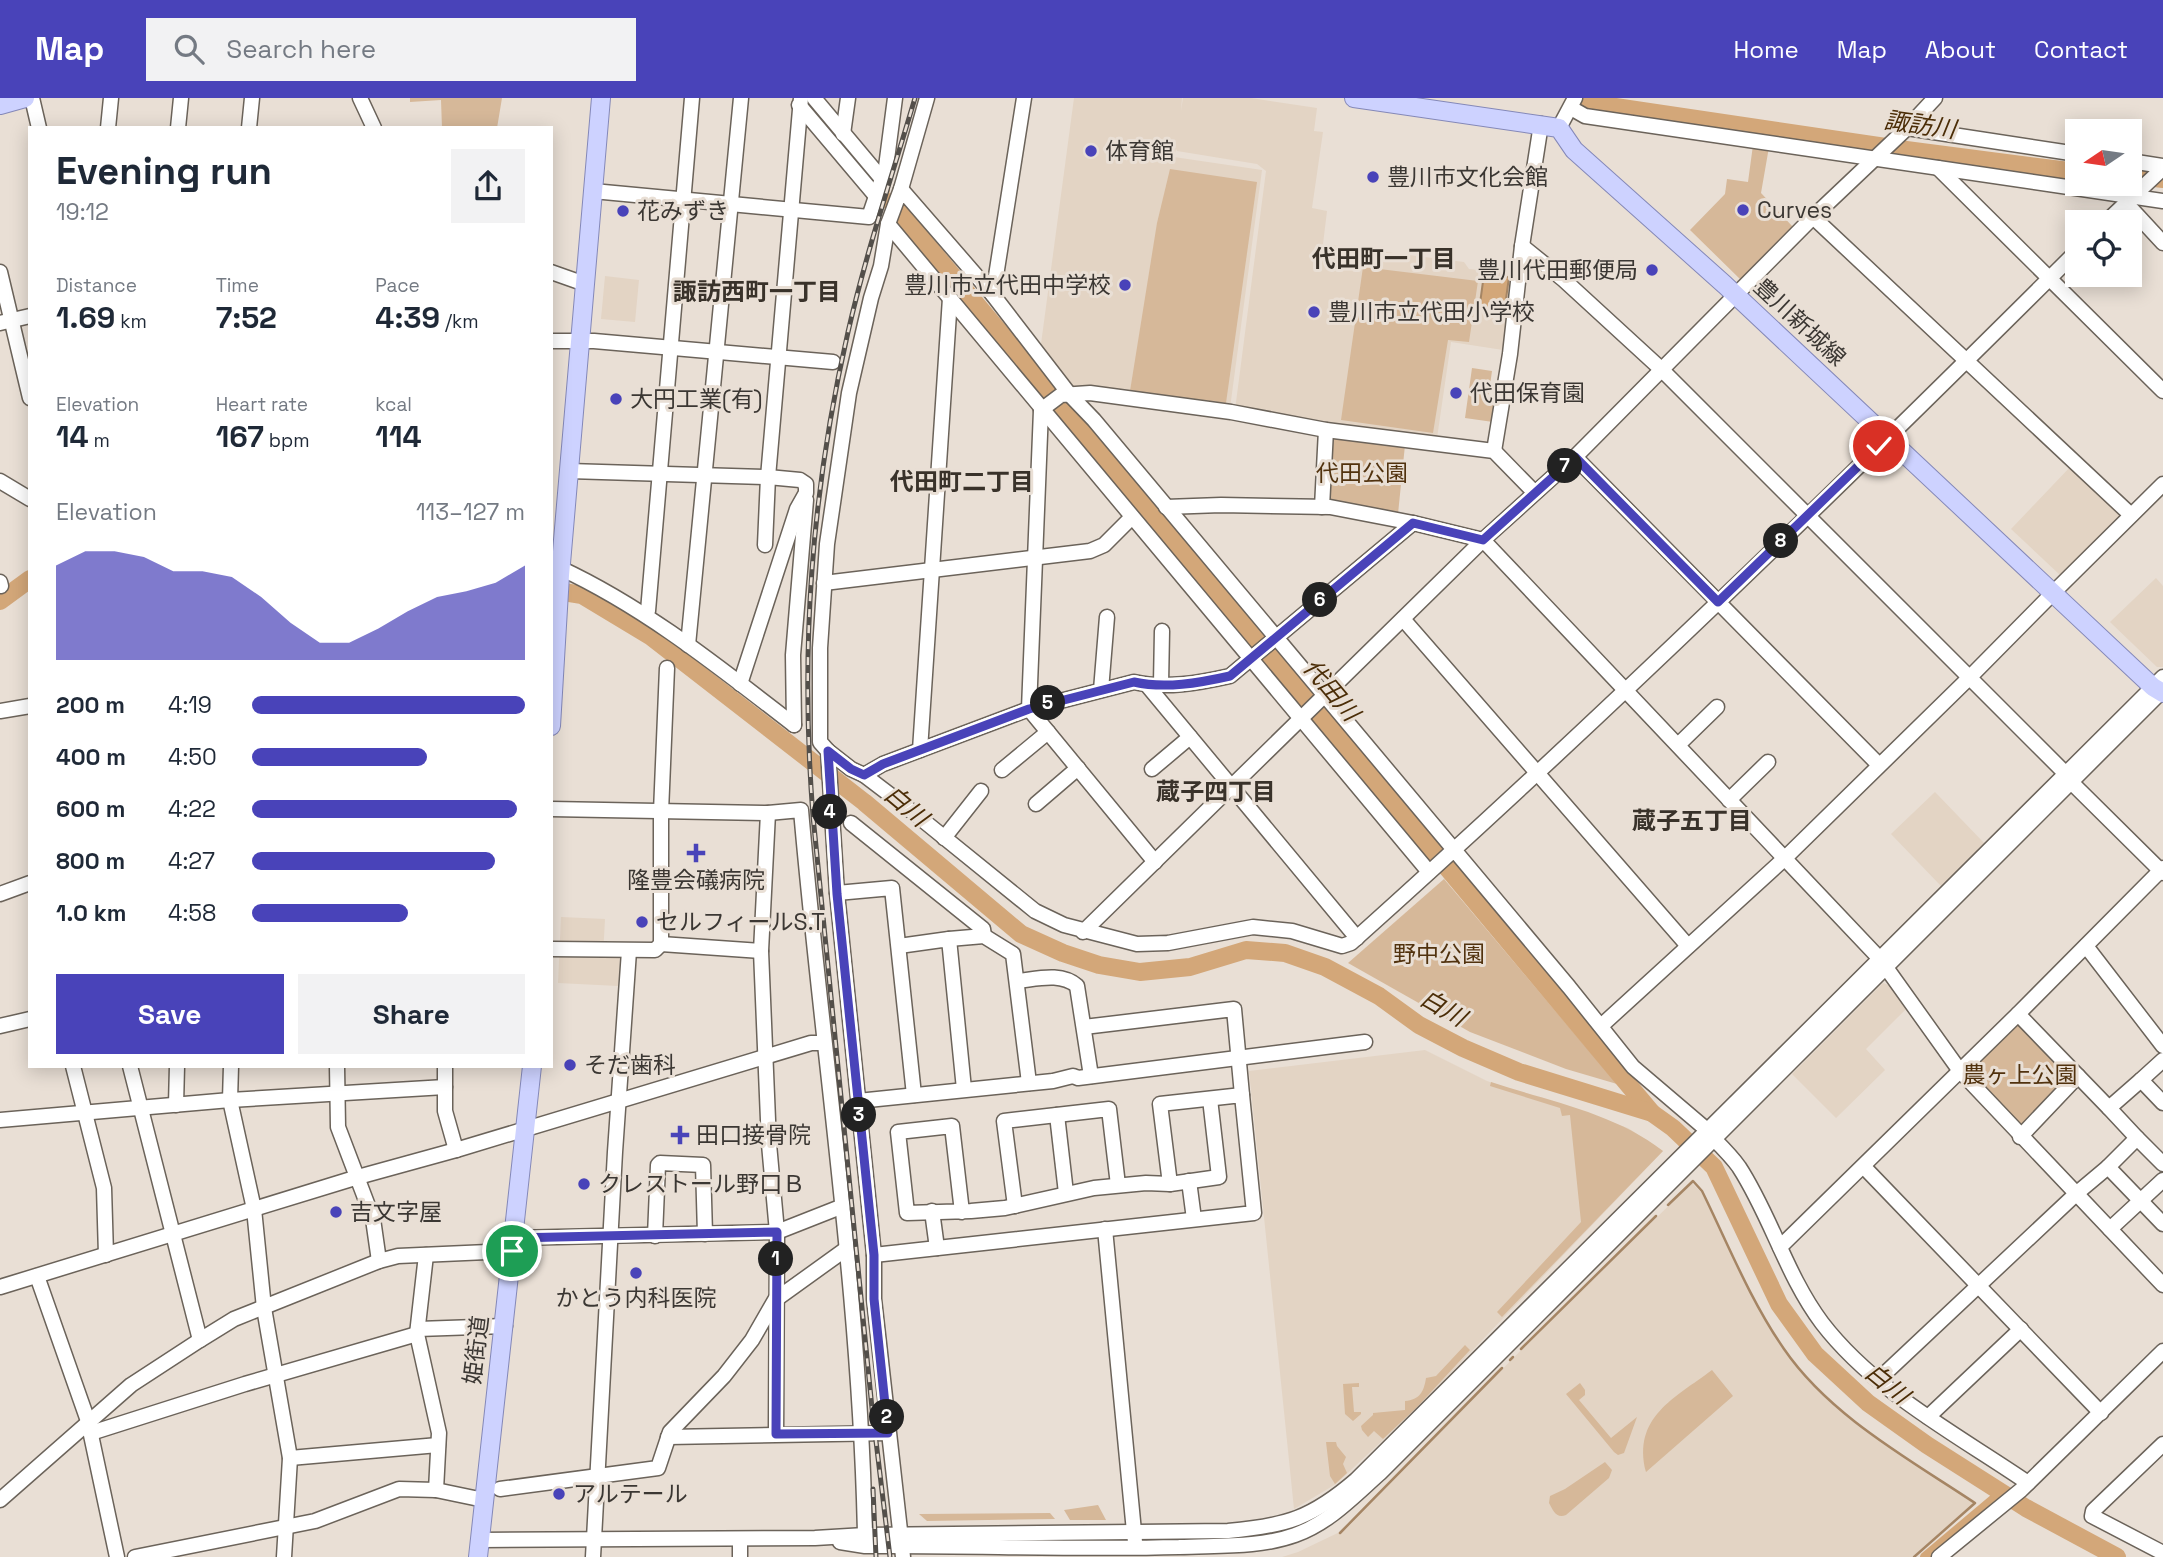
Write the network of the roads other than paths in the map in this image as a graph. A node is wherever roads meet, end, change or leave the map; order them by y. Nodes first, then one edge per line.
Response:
1 (25, 98) edge
2 (32, 98) edge
3 (111, 98) edge
4 (181, 98) edge
5 (252, 98) edge
6 (360, 98) edge
7 (601, 98) edge
8 (692, 98) edge
9 (741, 98) edge
10 (848, 98) edge
11 (895, 98) edge
12 (927, 98) edge
13 (1024, 98) edge
14 (1354, 98) edge
15 (1437, 98) edge
16 (1935, 98) edge
17 (802, 100) edge
18 (0, 105) edge
19 (1568, 113) edge
20 (1541, 124) junction
21 (39, 126) edge
22 (108, 126) edge
23 (178, 126) edge
24 (249, 126) edge
25 (373, 126) edge
26 (1905, 130) junction
27 (843, 134) junction
28 (2065, 151) edge
29 (1879, 154) junction
30 (2142, 164) edge
31 (1938, 168) junction
32 (2161, 169) edge
33 (879, 187) junction
34 (593, 191) junction
35 (2133, 197) junction
36 (684, 198) junction
37 (2163, 201) edge
38 (731, 203) junction
39 (895, 206) junction
40 (792, 210) junction
41 (2119, 210) edge
42 (1813, 217) junction
43 (2163, 243) edge
44 (1522, 246) junction
45 (2065, 263) edge
46 (0, 271) edge
47 (553, 273) edge
48 (2049, 279) junction
49 (584, 284) junction
50 (1740, 292) junction
51 (993, 295) junction
52 (950, 298) junction
53 (28, 316) edge
54 (6, 322) edge
55 (553, 341) edge
56 (580, 342) junction
57 (670, 347) junction
58 (716, 351) junction
59 (778, 357) junction
60 (1965, 360) junction
61 (833, 362) dead end
62 (1661, 369) junction
63 (2163, 391) edge
64 (28, 392) edge
65 (1065, 395) junction
66 (1044, 409) junction
67 (1326, 430) junction
68 (1890, 435) junction
69 (1494, 451) junction
70 (1575, 457) junction
71 (569, 471) junction
72 (660, 474) junction
73 (705, 476) junction
74 (768, 477) junction
75 (0, 481) edge
76 (2163, 484) edge
77 (1534, 492) junction
78 (806, 493) junction
79 (28, 498) edge
80 (1167, 507) junction
81 (1322, 507) junction
82 (1807, 515) junction
83 (2131, 515) junction
84 (1132, 517) junction
85 (1413, 523) junction
86 (1483, 540) junction
87 (765, 545) dead end
88 (1035, 558) junction
89 (932, 569) junction
90 (560, 571) junction
91 (824, 583) junction
92 (2056, 590) junction
93 (1718, 602) junction
94 (649, 611) dead end
95 (1107, 617) dead end
96 (1403, 619) junction
97 (1162, 631) dead end
98 (1273, 639) junction
99 (688, 645) junction
100 (1253, 657) junction
101 (667, 668) dead end
102 (1970, 677) junction
103 (740, 684) junction
104 (1154, 685) junction
105 (2160, 687) edge
106 (1101, 690) junction
107 (1627, 691) junction
108 (553, 692) edge
109 (1324, 698) junction
110 (28, 706) edge
111 (1717, 707) dead end
112 (1029, 709) junction
113 (0, 710) edge
114 (1304, 717) junction
115 (1048, 732) junction
116 (1190, 737) junction
117 (1678, 745) junction
118 (920, 750) junction
119 (828, 754) junction
120 (1768, 762) dead end
121 (1879, 765) junction
122 (1078, 768) junction
123 (1152, 769) dead end
124 (1002, 770) dead end
125 (1536, 773) junction
126 (864, 775) junction
127 (2069, 778) junction
128 (1230, 787) junction
129 (981, 791) dead end
130 (1728, 800) junction
131 (1036, 804) dead end
132 (553, 809) edge
133 (661, 812) junction
134 (768, 813) junction
135 (851, 823) dead end
136 (944, 838) junction
137 (1452, 852) junction
138 (1783, 859) junction
139 (1155, 862) junction
140 (1432, 870) junction
141 (2162, 870) edge
142 (28, 885) edge
143 (0, 894) edge
144 (837, 894) junction
145 (1083, 932) junction
146 (984, 936) junction
147 (1357, 938) junction
148 (949, 939) junction
149 (661, 944) junction
150 (899, 946) junction
151 (1688, 946) junction
152 (2086, 946) junction
153 (553, 948) edge
154 (629, 951) junction
155 (761, 951) junction
156 (1883, 964) junction
157 (1017, 981) junction
158 (2018, 1014) junction
159 (28, 1019) edge
160 (0, 1026) edge
161 (1601, 1026) junction
162 (1084, 1027) junction
163 (1366, 1042) dead end
164 (824, 1043) junction
165 (2163, 1046) edge
166 (765, 1058) junction
167 (1239, 1059) junction
168 (2163, 1060) edge
169 (74, 1068) edge
170 (131, 1068) edge
171 (177, 1068) edge
172 (230, 1068) edge
173 (337, 1068) edge
174 (444, 1068) edge
175 (532, 1068) edge
176 (1959, 1072) junction
177 (1091, 1076) junction
178 (2078, 1076) junction
179 (2141, 1080) junction
180 (1029, 1083) junction
181 (444, 1087) junction
182 (964, 1089) junction
183 (337, 1094) junction
184 (914, 1095) junction
185 (1242, 1095) junction
186 (1210, 1098) junction
187 (230, 1100) junction
188 (619, 1101) junction
189 (858, 1101) junction
190 (2163, 1102) edge
191 (176, 1105) junction
192 (141, 1108) junction
193 (2109, 1108) junction
194 (86, 1111) junction
195 (1057, 1115) junction
196 (0, 1120) edge
197 (526, 1128) junction
198 (2020, 1137) junction
199 (1708, 1138) junction
200 (2137, 1138) junction
201 (456, 1150) junction
202 (1686, 1160) junction
203 (2163, 1164) edge
204 (1864, 1167) junction
205 (2108, 1167) junction
206 (358, 1177) junction
207 (2163, 1180) edge
208 (1189, 1181) junction
209 (1170, 1184) junction
210 (1118, 1185) junction
211 (1066, 1193) junction
212 (2077, 1193) junction
213 (2141, 1201) junction
214 (843, 1206) junction
215 (1014, 1206) junction
216 (254, 1209) junction
217 (932, 1211) junction
218 (962, 1212) junction
219 (1194, 1219) junction
220 (2163, 1224) edge
221 (1105, 1229) junction
222 (2110, 1229) junction
223 (777, 1232) junction
224 (705, 1234) junction
225 (173, 1235) junction
226 (655, 1236) junction
227 (610, 1237) junction
228 (513, 1245) junction
229 (1780, 1247) junction
230 (937, 1248) junction
231 (846, 1249) junction
232 (106, 1255) junction
233 (426, 1255) junction
234 (874, 1255) junction
235 (1596, 1256) junction
236 (379, 1261) junction
237 (37, 1276) junction
238 (1979, 1285) junction
239 (2163, 1285) edge
240 (0, 1287) edge
241 (775, 1300) junction
242 (264, 1308) junction
243 (505, 1326) junction
244 (2021, 1329) junction
245 (417, 1332) junction
246 (200, 1340) junction
247 (1514, 1350) dead end
248 (2163, 1351) edge
249 (276, 1376) junction
250 (1879, 1379) junction
251 (2101, 1413) junction
252 (1928, 1417) junction
253 (90, 1427) junction
254 (863, 1433) junction
255 (888, 1433) junction
256 (776, 1434) junction
257 (668, 1437) junction
258 (2163, 1444) edge
259 (438, 1445) junction
260 (290, 1458) junction
261 (598, 1477) junction
262 (2025, 1487) junction
263 (500, 1489) dead end
264 (436, 1490) junction
265 (0, 1500) edge
266 (484, 1500) junction
267 (285, 1527) junction
268 (1134, 1532) junction
269 (740, 1539) junction
270 (593, 1540) junction
271 (865, 1546) edge
272 (902, 1546) edge
273 (479, 1548) edge
274 (1135, 1553) edge
275 (2163, 1553) edge
276 (1942, 1556) edge
277 (117, 1557) edge
278 (135, 1557) edge
279 (284, 1557) edge
280 (593, 1557) edge
281 (740, 1557) edge

1 - 18 main road
2 - 21 street
3 - 22 street
4 - 23 street
5 - 24 street
6 - 25 street
7 - 34 main road
8 - 36 street
9 - 38 street
10 - 27 street
11 - 33 street
12 - 39 street
13 - 51 street
14 - 20 main road
15 - 19 main road
16 - 26 street
17 - 27 street
17 - 33 street
17 - 40 street
19 - 20 main road
19 - 29 street
19 - 50 main road, 豊川新城線
20 - 44 street
26 - 28 street
26 - 29 street
27 - 33 street
29 - 31 street
29 - 42 street
30 - 32 street
31 - 35 street
31 - 48 street
32 - 35 street
33 - 40 street
34 - 36 street
34 - 49 main road
35 - 37 street
35 - 41 street
35 - 43 street
36 - 38 street
36 - 57 street
38 - 40 street
38 - 58 street
39 - 51 street
39 - 52 street
39 - 91 street
40 - 59 street
42 - 50 street
42 - 60 street
44 - 62 street
44 - 69 street
45 - 48 street
46 - 54 street
47 - 49 street
48 - 60 street
48 - 63 street
49 - 56 main road
50 - 62 street
50 - 68 main road, 豊川新城線
51 - 65 street
52 - 66 street
52 - 89 street
53 - 54 street
54 - 64 street
55 - 56 street
56 - 57 street
56 - 71 main road
57 - 58 street
57 - 72 street
58 - 59 street
58 - 73 street
59 - 61 street
59 - 74 street
60 - 68 street
60 - 83 street
62 - 70 street
62 - 82 street
65 - 66 street
65 - 67 street
65 - 80 street
66 - 84 street
66 - 88 street
67 - 69 street
67 - 81 street
68 - 82 street
68 - 92 main road, 豊川新城線
69 - 77 street
70 - 77 street
70 - 93 street
71 - 72 street
71 - 90 main road
72 - 73 street
72 - 94 street
73 - 74 street
73 - 99 street
74 - 78 street
74 - 87 street
75 - 79 street
76 - 83 street
77 - 86 street
78 - 103 street
78 - 103 street
80 - 81 street
80 - 98 street
81 - 85 street
82 - 93 street
82 - 102 street
83 - 92 street
84 - 88 street
84 - 100 street
85 - 86 street
85 - 98 street
86 - 96 street
86 - 107 street
88 - 89 street
88 - 112 street
89 - 91 street
89 - 118 street
90 - 99 street
90 - 108 main road
91 - 119 street
92 - 102 street
92 - 105 main road, 豊川新城線
93 - 107 street
93 - 121 street
95 - 106 street
96 - 109 street
96 - 125 street
97 - 104 street
98 - 100 street
98 - 109 street
99 - 103 street
100 - 104 street
100 - 114 street
101 - 133 street
102 - 121 street
102 - 127 street
104 - 106 street
104 - 116 street
105 - 127 street
106 - 112 street
107 - 117 street
107 - 125 street
109 - 114 street
109 - 137 street
110 - 113 street
111 - 117 street
112 - 115 street
112 - 118 street
114 - 128 street
114 - 140 street
115 - 122 street
115 - 124 street
116 - 123 street
116 - 128 street
117 - 130 street
118 - 126 street
119 - 126 street
119 - 144 street
120 - 130 street
121 - 138 street
122 - 131 street
122 - 139 street
125 - 137 street
125 - 151 street
126 - 136 street
127 - 141 street
127 - 156 street
128 - 139 street
128 - 147 street
129 - 136 street
130 - 138 street
132 - 133 street
133 - 134 street
133 - 149 street
134 - 155 street
134 - 164 street
135 - 146 street
136 - 145 street
137 - 140 street
137 - 161 street
138 - 151 street
138 - 156 street
139 - 145 street
140 - 147 street
141 - 152 street
142 - 143 street
144 - 150 street
144 - 189 street
145 - 147 street
146 - 148 street
146 - 157 street
148 - 150 street
148 - 182 street
149 - 154 street
149 - 155 street
150 - 184 street
151 - 161 street
152 - 158 street
152 - 165 street
153 - 154 street
154 - 188 street
155 - 166 street
156 - 176 street
156 - 199 street
157 - 162 street
157 - 180 street
158 - 176 street
158 - 178 street
159 - 160 street
161 - 199 street
162 - 167 street
162 - 177 street
163 - 167 street
164 - 166 street
164 - 214 street
166 - 188 street
166 - 223 street
167 - 177 street
167 - 185 street
168 - 179 street
169 - 194 street
170 - 192 street
171 - 191 street
172 - 187 street
173 - 183 street
174 - 181 street
175 - 197 main road, 姫街道
176 - 198 street
176 - 204 street
177 - 180 street
178 - 193 street
178 - 198 street
179 - 190 street
179 - 193 street
180 - 182 street
181 - 183 street
181 - 201 street
182 - 184 street
183 - 187 street
183 - 206 street
184 - 189 street
185 - 186 street
185 - 219 street
186 - 208 street
186 - 209 street
187 - 191 street
187 - 216 street
188 - 197 street
188 - 227 street
189 - 234 street
191 - 192 street
192 - 194 street
192 - 225 street
193 - 200 street
194 - 196 street
194 - 232 street
195 - 210 street
195 - 211 street
195 - 215 street
197 - 201 street
197 - 228 main road, 姫街道
198 - 212 street
199 - 202 street
199 - 229 street
200 - 203 street
200 - 205 street
201 - 206 street
202 - 235 street
202 - 268 street
204 - 229 street
204 - 238 street
205 - 212 street
205 - 213 street
206 - 216 street
206 - 236 street
207 - 213 street
208 - 209 street
208 - 219 street
209 - 210 street
210 - 211 street
211 - 215 street
212 - 222 street
212 - 238 street
213 - 220 street
213 - 222 street
214 - 223 street
214 - 231 street
215 - 218 street
216 - 225 street
216 - 242 street
217 - 218 street
217 - 218 street
217 - 230 street
219 - 221 street
221 - 230 street
221 - 268 street
222 - 239 street
223 - 224 street
223 - 241 street
224 - 226 street
224 - 226 street
225 - 232 street
225 - 246 street
226 - 227 street
227 - 228 street
227 - 261 street
228 - 233 street
228 - 243 main road, 姫街道
229 - 250 street
230 - 234 street
231 - 241 street
231 - 254 street
232 - 237 street
233 - 236 street
233 - 245 street
234 - 255 street
235 - 247 street
235 - 274 street
236 - 242 street
237 - 240 street
237 - 253 street
238 - 244 street
238 - 250 street
241 - 256 street
241 - 257 street
242 - 246 street
242 - 249 street
243 - 245 street
243 - 266 main road, 姫街道
244 - 251 street
244 - 252 street
245 - 249 street
245 - 259 street
246 - 253 street
248 - 251 street
249 - 253 street
249 - 260 street
250 - 252 street
251 - 262 street
252 - 262 street
253 - 265 street
253 - 277 street
254 - 255 street
254 - 256 street
254 - 271 street
255 - 272 street
256 - 257 street
257 - 261 street
258 - 275 street
259 - 260 street
259 - 264 street
260 - 267 street
261 - 263 street
261 - 270 street
262 - 276 street
264 - 266 street
264 - 267 street
266 - 273 main road, 姫街道
267 - 278 street
267 - 279 street
268 - 272 street
268 - 274 street
269 - 270 street
269 - 271 street
269 - 281 street
270 - 273 street
270 - 280 street
271 - 272 street
272 - 274 street

